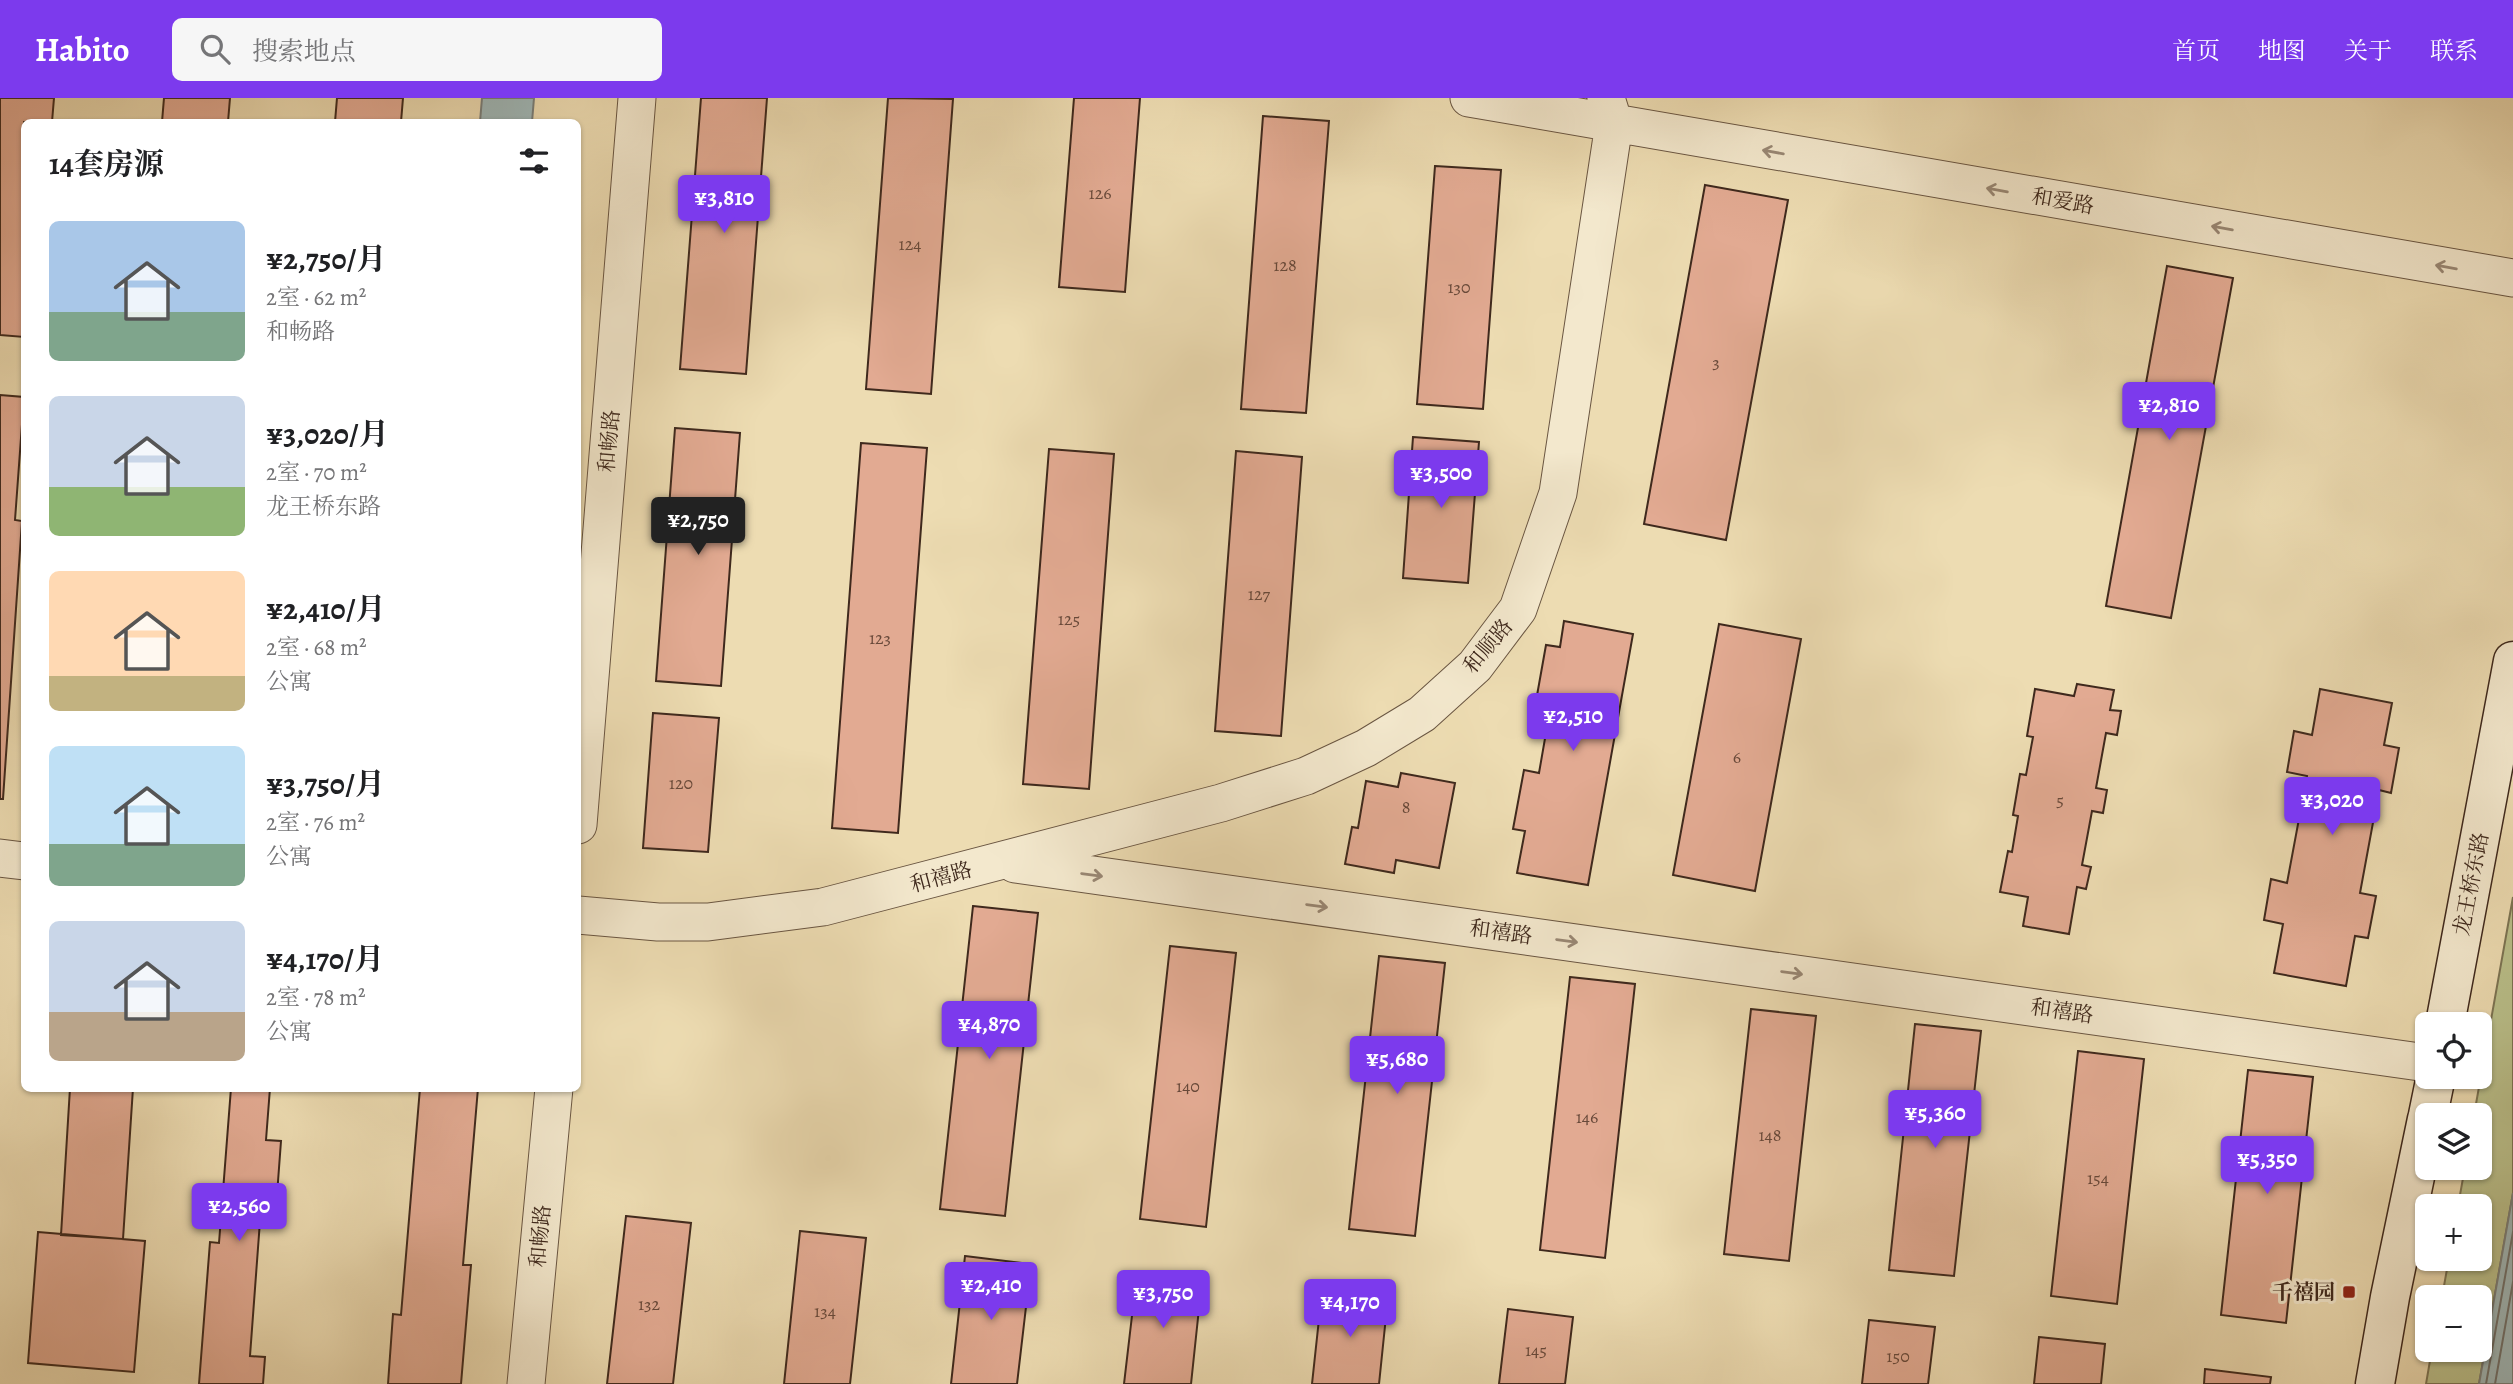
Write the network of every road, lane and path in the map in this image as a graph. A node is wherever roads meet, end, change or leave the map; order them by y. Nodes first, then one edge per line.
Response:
1 (637, 98) edge
2 (1469, 98) edge
3 (1610, 111) edge
4 (2513, 278) edge
5 (2513, 661) edge
6 (581, 788) edge
7 (0, 858) edge
8 (21, 860) edge
9 (1000, 862) junction
10 (581, 915) edge
11 (2447, 1012) edge
12 (2415, 1060) edge
13 (554, 1092) edge
14 (2415, 1179) edge
15 (526, 1384) edge
16 (2375, 1384) edge

1 - 6 street, 和畅路
2 - 3 street, 和爱路
4 -> 3 street, 和爱路
3 - 9 street, 和顺路
5 - 11 street, 龙王桥东路
7 - 8 street
9 - 10 street, 和禧路
9 -> 12 street, 和禧路
13 - 15 street, 和畅路
14 - 16 street

